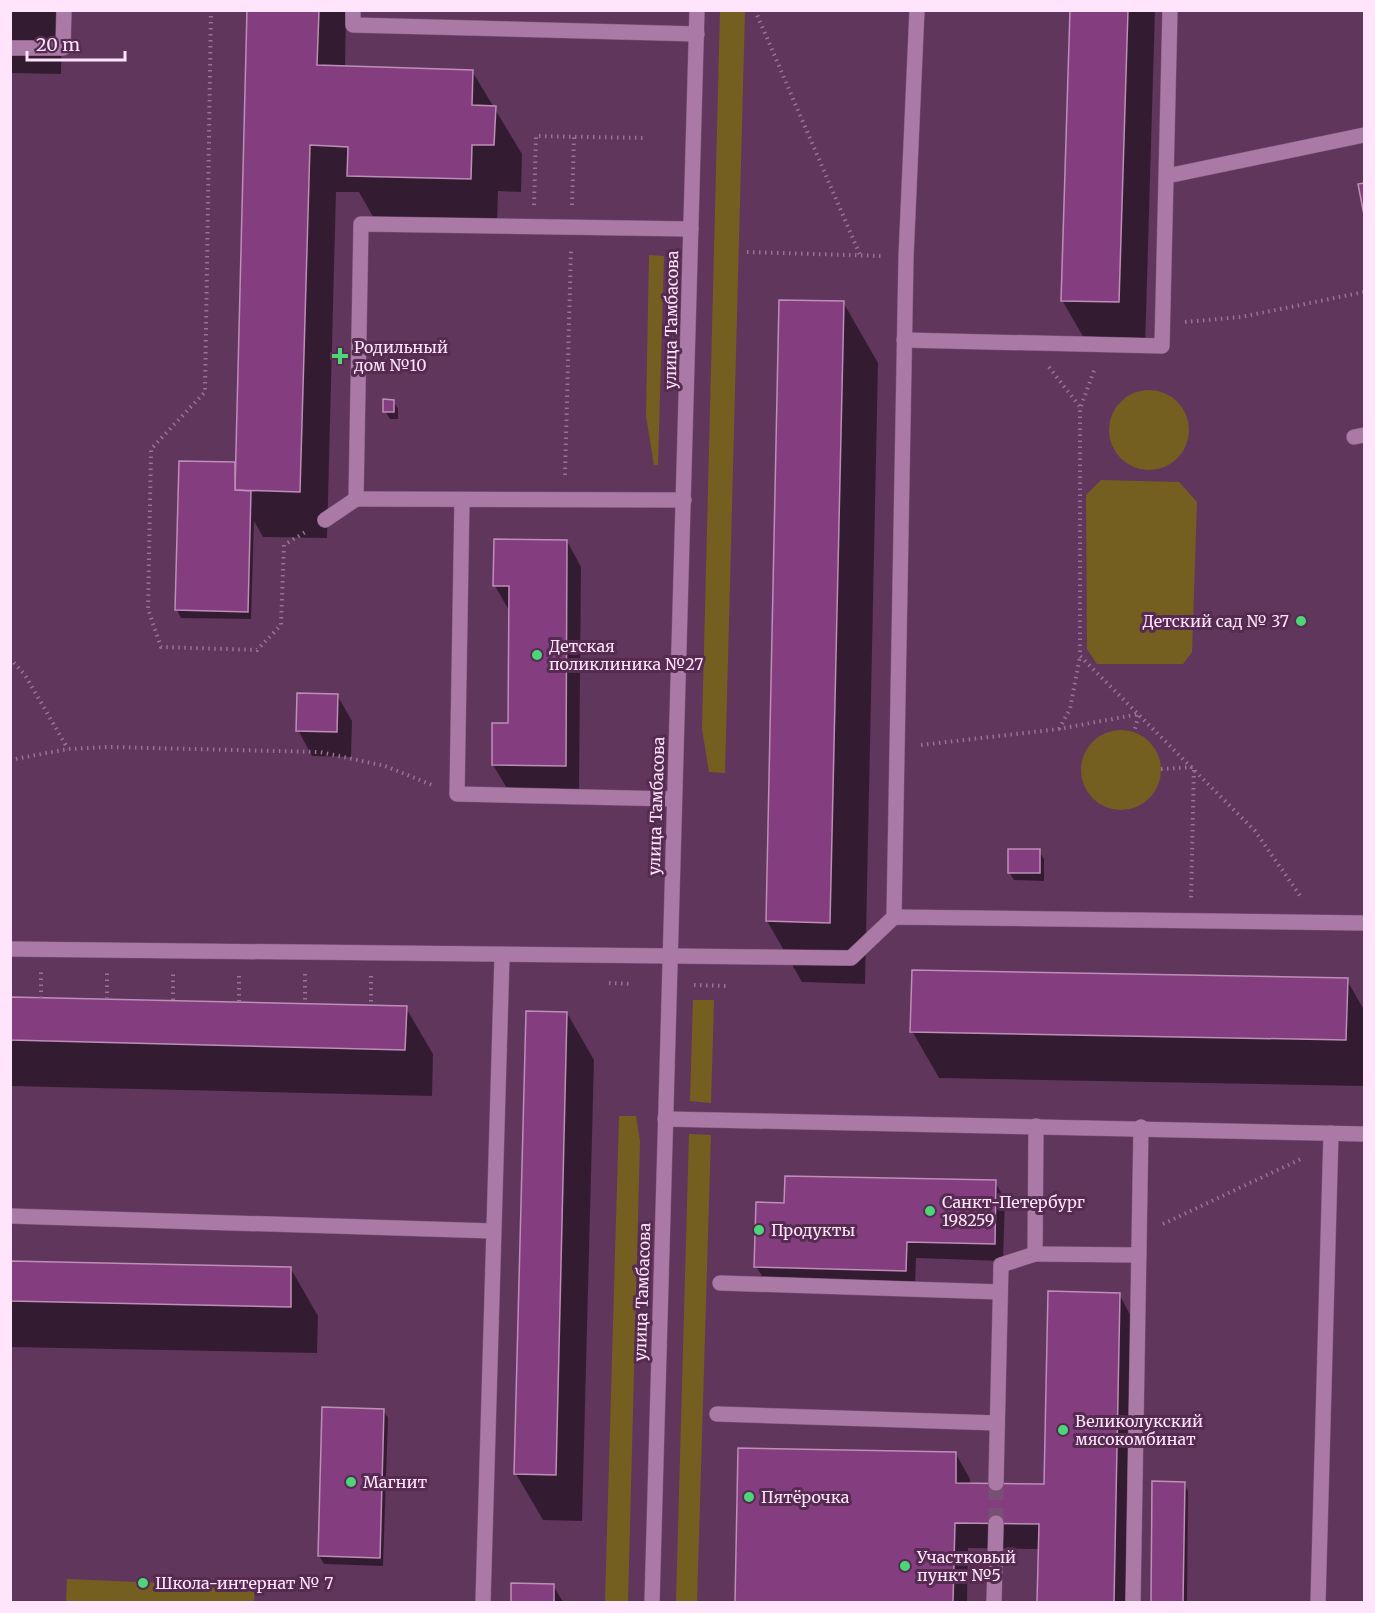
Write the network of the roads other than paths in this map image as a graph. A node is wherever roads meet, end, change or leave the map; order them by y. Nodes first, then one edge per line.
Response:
1 (64, 10) edge
2 (353, 10) edge
3 (697, 10) edge
4 (917, 10) edge
5 (1170, 10) edge
6 (697, 34) junction
7 (10, 48) edge
8 (1365, 135) edge
9 (1167, 176) junction
10 (691, 229) junction
11 (904, 340) junction
12 (357, 499) junction
13 (462, 500) junction
14 (684, 500) junction
15 (326, 520) road end
16 (674, 799) junction
17 (894, 916) junction
18 (1365, 923) edge
19 (10, 949) edge
20 (670, 955) junction
21 (502, 956) junction
22 (665, 1119) junction
23 (1036, 1126) junction
24 (1141, 1127) junction
25 (1365, 1134) edge
26 (1331, 1139) junction
27 (10, 1216) edge
28 (493, 1231) junction
29 (1035, 1254) junction
30 (1139, 1255) junction
31 (720, 1283) dead end
32 (1000, 1292) junction
33 (717, 1414) dead end
34 (997, 1423) junction
35 (996, 1483) tunnel mouth
36 (996, 1523) tunnel mouth
37 (483, 1602) edge
38 (652, 1602) edge
39 (994, 1602) edge
40 (1133, 1602) edge
41 (1318, 1602) edge

1 - 7 street
2 - 6 street
3 - 6 street, улица Тамбасова
4 - 11 street
5 - 9 street
6 - 10 street, улица Тамбасова
8 - 9 street
9 - 11 street
10 - 12 street
10 - 14 street, улица Тамбасова
11 - 17 street
12 - 13 street
12 - 15 street
13 - 14 street
13 - 16 street
14 - 16 street, улица Тамбасова
16 - 20 street, улица Тамбасова
17 - 18 street
17 - 20 street
19 - 21 street
20 - 21 street
20 - 22 street, улица Тамбасова
21 - 28 street
22 - 23 street
22 - 38 street, улица Тамбасова
23 - 24 street
23 - 29 street
24 - 26 street
24 - 30 street
25 - 26 street
26 - 41 street
27 - 28 street
28 - 37 street
29 - 30 street
29 - 32 street
30 - 40 street
31 - 32 street
32 - 34 street
33 - 34 street
34 - 35 street
36 - 39 street

